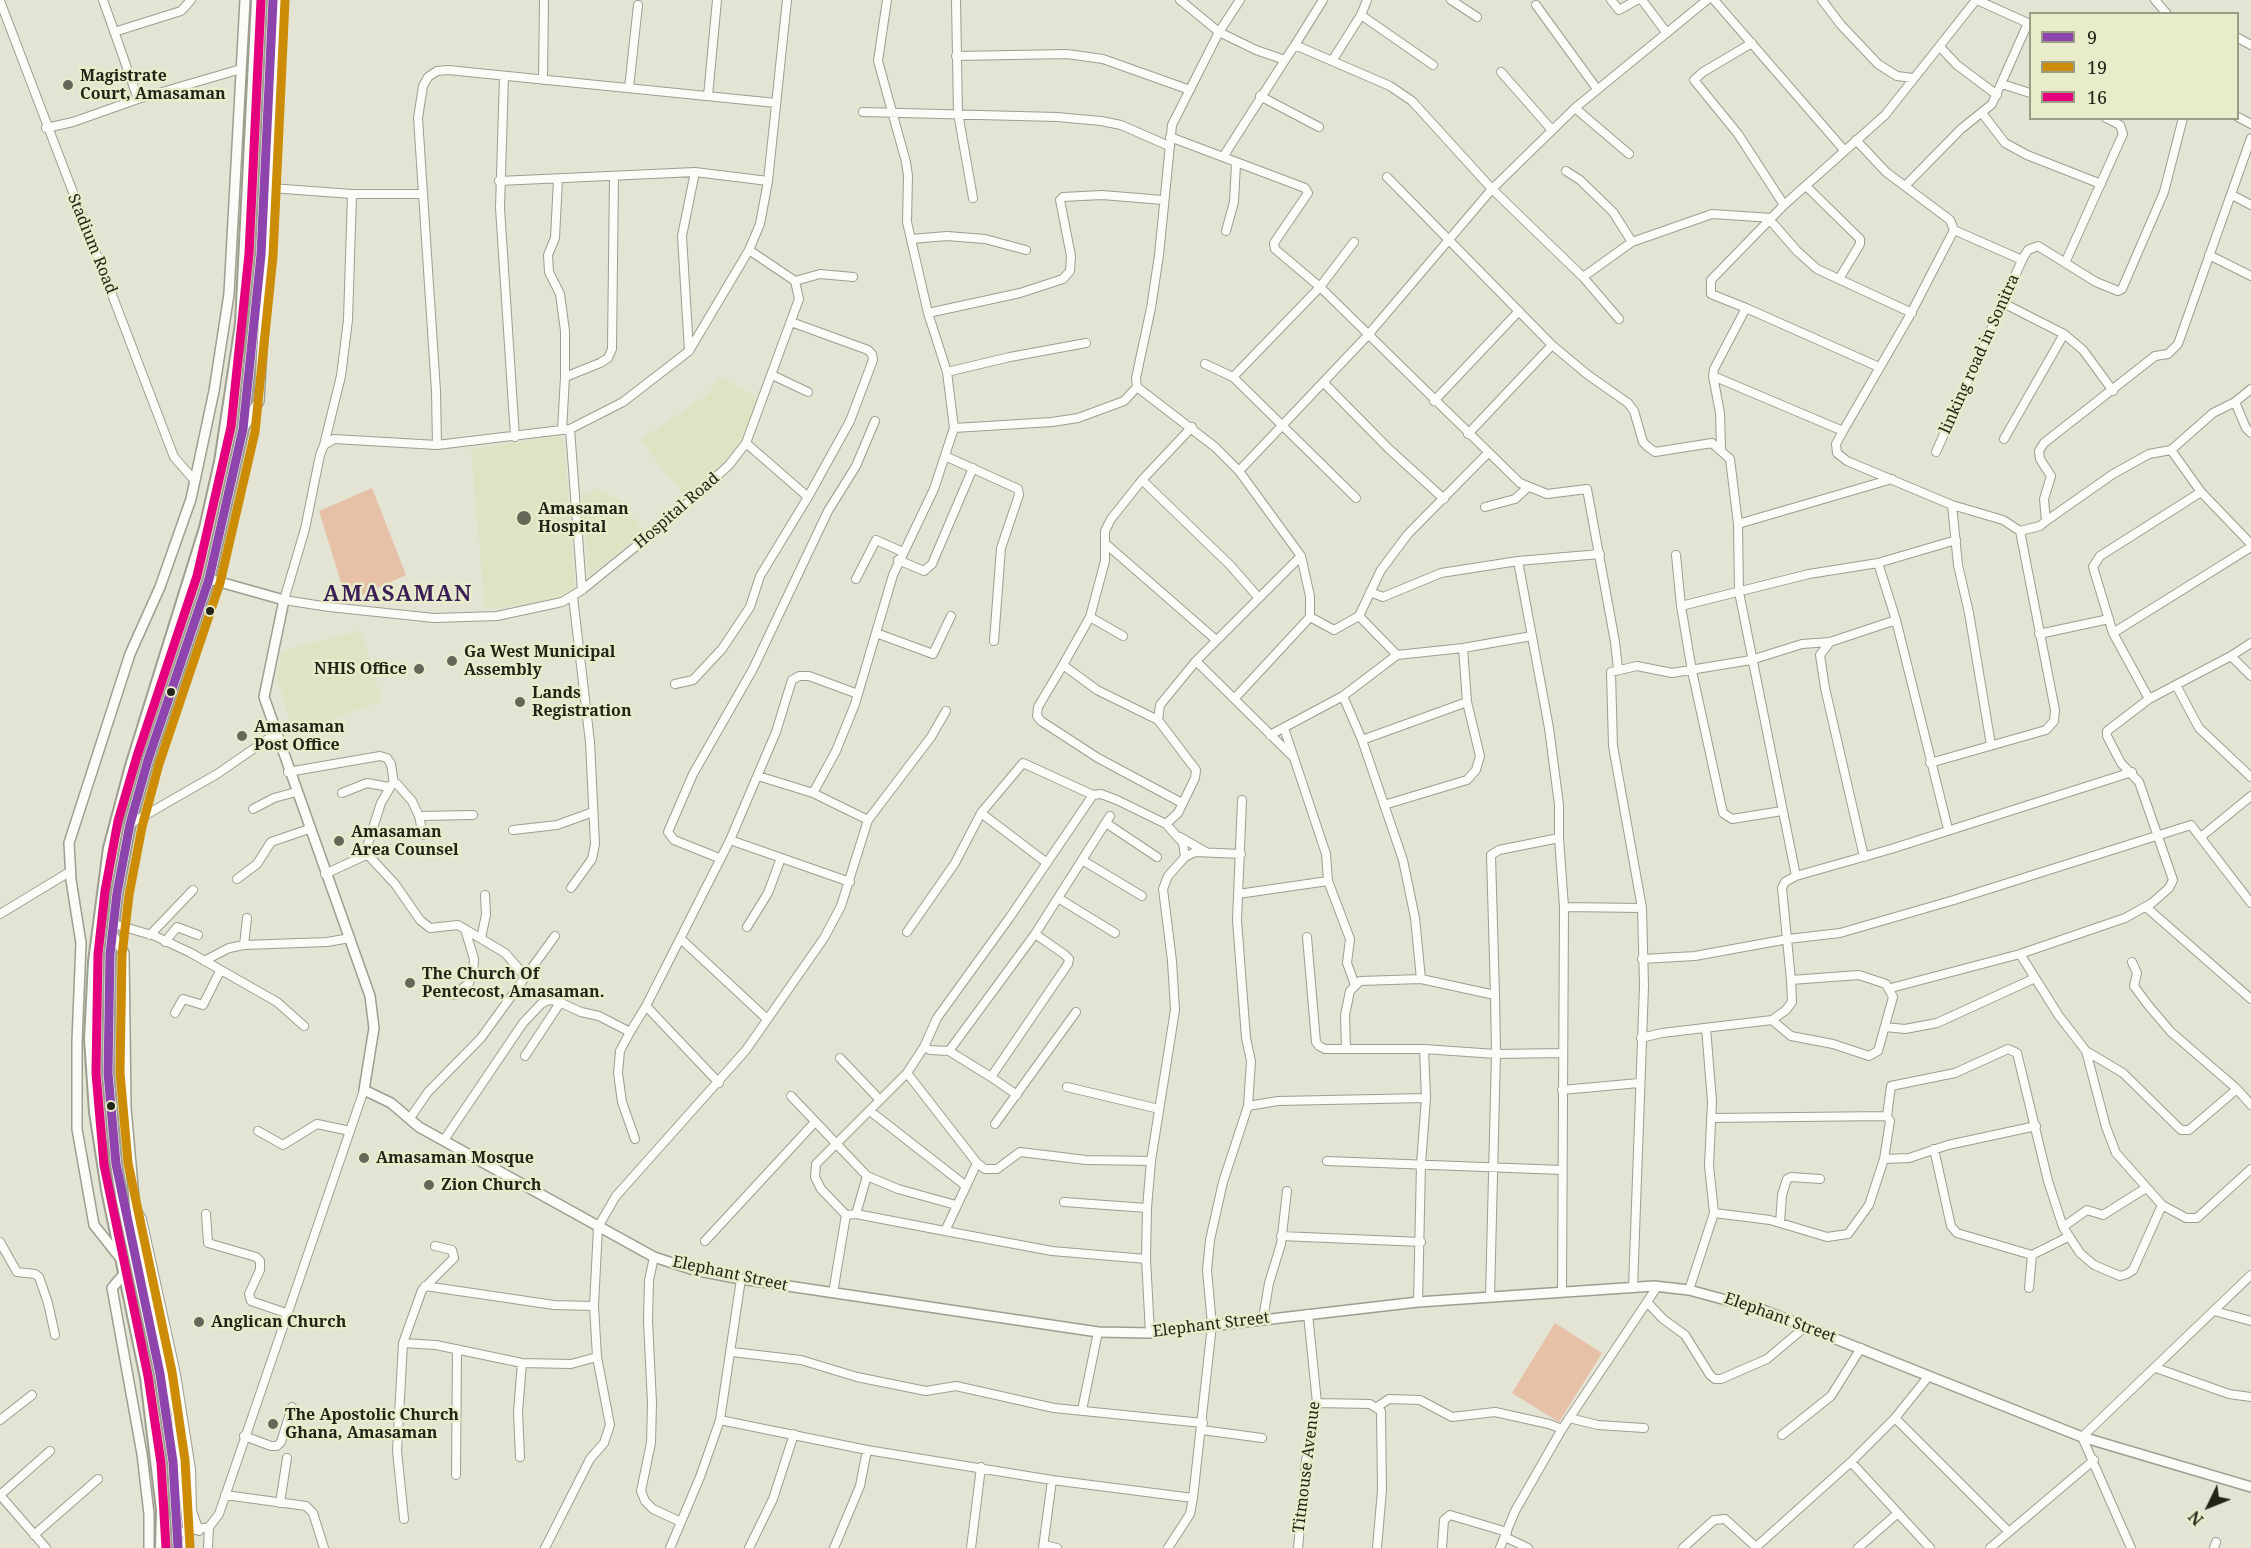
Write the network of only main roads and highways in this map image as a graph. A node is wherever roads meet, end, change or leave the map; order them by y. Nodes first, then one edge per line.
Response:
1 (245, 0) edge
2 (257, 0) edge
3 (273, 0) edge
4 (282, 0) edge
5 (243, 429) junction
6 (209, 579) junction
7 (113, 929) junction
8 (364, 1090) joint
9 (121, 1259) junction
10 (124, 1274) junction
11 (2251, 1486) edge
12 (183, 1532) junction
13 (149, 1548) edge
14 (161, 1548) edge
15 (178, 1548) edge
16 (187, 1548) edge

1 - 9 main road
2 - 9 highway
3 - 5 highway
4 - 5 main road
5 - 6 highway
6 - 7 highway
6 - 8 main road, Hospital Road
7 - 12 highway
7 - 12 main road
8 - 11 main road, Elephant Street
9 - 10 highway
10 - 13 main road
10 - 14 highway
12 - 15 highway
12 - 16 main road

